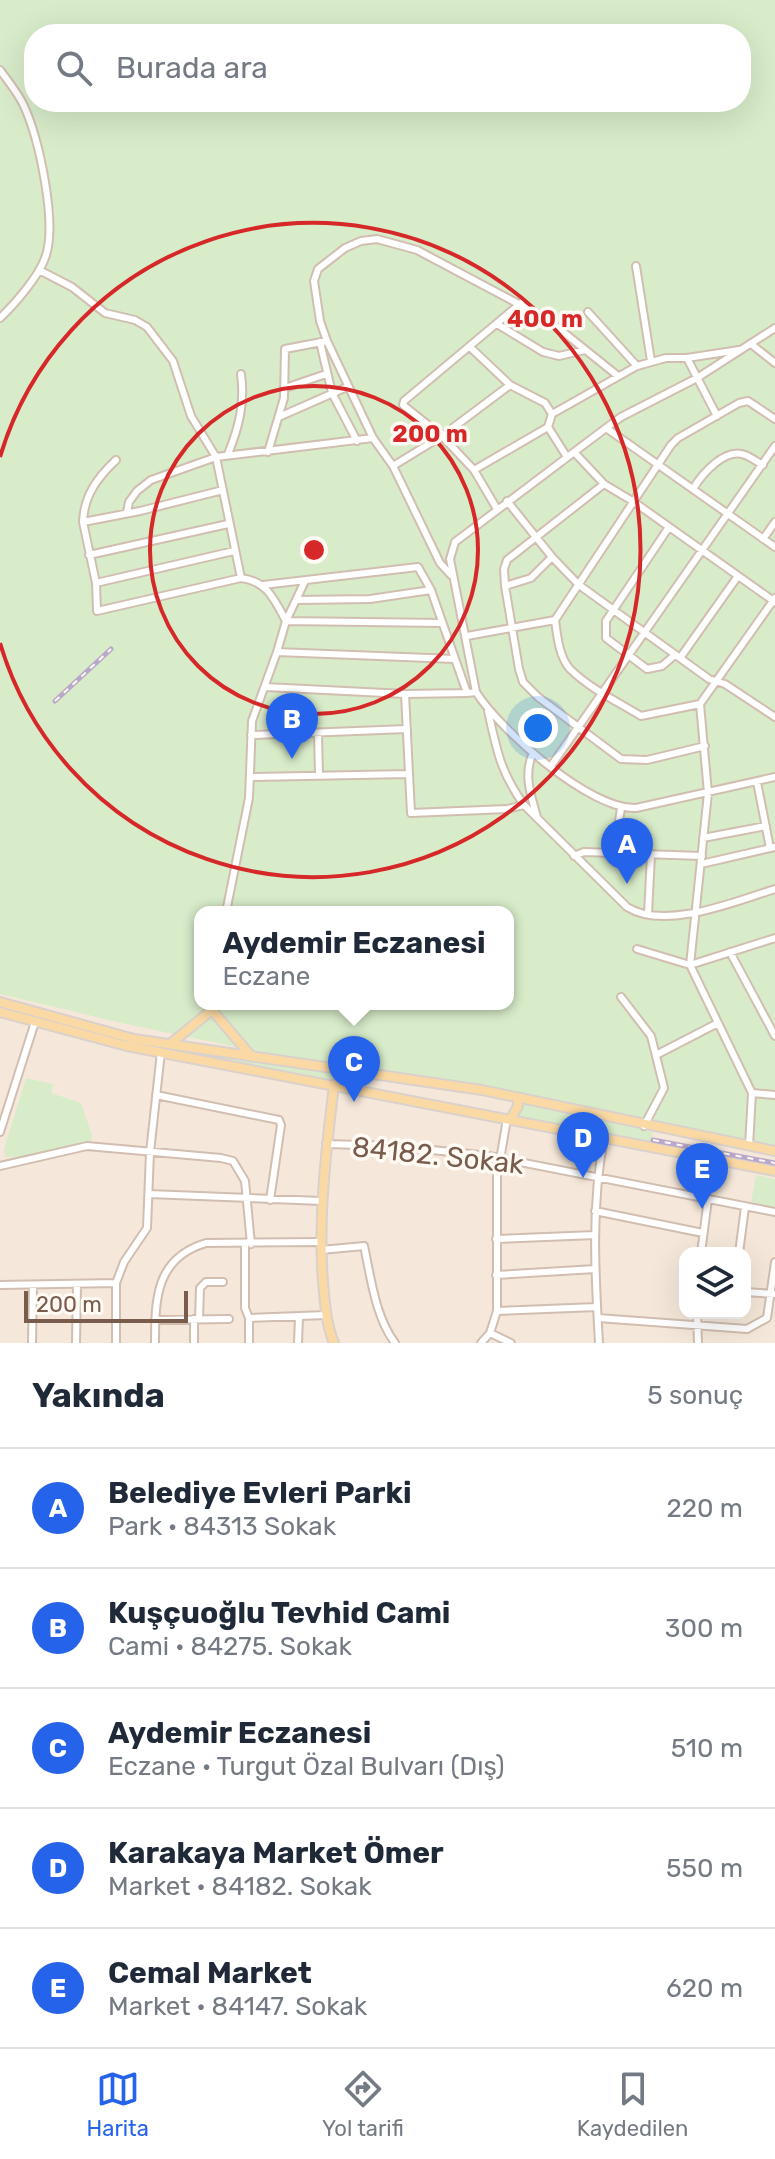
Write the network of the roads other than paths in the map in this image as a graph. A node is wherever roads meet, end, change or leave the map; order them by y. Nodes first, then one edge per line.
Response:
1 (0, 70) edge
2 (24, 106) edge
3 (26, 112) edge
4 (636, 266) dead end
5 (39, 270) junction
6 (521, 303) junction
7 (588, 312) dead end
8 (0, 318) edge
9 (497, 324) junction
10 (775, 328) edge
11 (324, 342) junction
12 (751, 344) junction
13 (470, 347) junction
14 (585, 350) junction
15 (739, 350) junction
16 (687, 358) junction
17 (651, 361) junction
18 (775, 363) edge
19 (637, 366) junction
20 (241, 374) dead end
21 (326, 374) junction
22 (618, 376) junction
23 (697, 378) junction
24 (510, 385) junction
25 (347, 387) junction
26 (285, 388) junction
27 (332, 393) junction
28 (552, 414) junction
29 (281, 416) junction
30 (717, 416) junction
31 (775, 419) edge
32 (548, 427) junction
33 (606, 428) junction
34 (442, 436) junction
35 (373, 438) junction
36 (357, 441) junction
37 (775, 446) edge
38 (268, 452) junction
39 (574, 452) junction
40 (228, 454) junction
41 (216, 457) junction
42 (567, 457) junction
43 (116, 460) dead end
44 (658, 464) junction
45 (763, 465) junction
46 (393, 466) junction
47 (474, 470) junction
48 (604, 484) junction
49 (693, 489) junction
50 (223, 490) junction
51 (507, 501) junction
52 (634, 502) junction
53 (497, 509) junction
54 (127, 512) junction
55 (728, 514) junction
56 (83, 522) junction
57 (775, 522) edge
58 (228, 524) junction
59 (669, 527) junction
60 (535, 536) junction
61 (763, 539) junction
62 (775, 547) edge
63 (234, 551) junction
64 (704, 552) junction
65 (89, 555) junction
66 (552, 557) junction
67 (738, 576) junction
68 (452, 577) junction
69 (241, 578) junction
70 (305, 581) junction
71 (96, 583) junction
72 (263, 585) junction
73 (579, 585) junction
74 (505, 586) junction
75 (431, 590) junction
76 (297, 600) junction
77 (774, 601) edge
78 (613, 609) junction
79 (555, 620) junction
80 (286, 621) junction
81 (442, 623) junction
82 (513, 628) junction
83 (645, 634) junction
84 (467, 636) junction
85 (277, 652) junction
86 (630, 656) junction
87 (678, 656) junction
88 (454, 659) junction
89 (715, 682) junction
90 (265, 687) junction
91 (476, 692) junction
92 (467, 693) junction
93 (603, 693) junction
94 (405, 694) junction
95 (700, 704) junction
96 (488, 711) junction
97 (775, 717) edge
98 (407, 729) junction
99 (579, 729) junction
100 (318, 734) junction
101 (251, 735) junction
102 (705, 746) junction
103 (533, 753) junction
104 (551, 766) junction
105 (408, 774) junction
106 (319, 775) junction
107 (250, 777) junction
108 (775, 777) edge
109 (757, 782) junction
110 (708, 793) junction
111 (524, 805) junction
112 (621, 808) junction
113 (537, 821) junction
114 (766, 826) junction
115 (703, 838) junction
116 (773, 848) edge
117 (614, 854) junction
118 (651, 855) junction
119 (574, 856) junction
120 (701, 860) junction
121 (775, 889) edge
122 (227, 906) edge
123 (648, 914) junction
124 (695, 915) junction
125 (775, 938) edge
126 (637, 949) dead end
127 (730, 952) junction
128 (690, 965) junction
129 (621, 997) dead end
130 (0, 1002) edge
131 (209, 1010) edge
132 (214, 1010) edge
133 (0, 1012) edge
134 (35, 1022) junction
135 (716, 1024) junction
136 (775, 1036) edge
137 (170, 1044) junction
138 (161, 1052) junction
139 (656, 1055) junction
140 (252, 1057) junction
141 (388, 1076) junction
142 (334, 1085) junction
143 (752, 1093) junction
144 (156, 1095) junction
145 (775, 1095) edge
146 (518, 1098) junction
147 (508, 1120) junction
148 (644, 1126) junction
149 (0, 1132) edge
150 (604, 1138) junction
151 (326, 1144) junction
152 (749, 1146) junction
153 (775, 1151) edge
154 (150, 1152) junction
155 (498, 1158) junction
156 (0, 1166) edge
157 (775, 1171) edge
158 (596, 1176) junction
159 (149, 1194) junction
160 (245, 1199) junction
161 (708, 1199) junction
162 (270, 1200) junction
163 (321, 1201) junction
164 (745, 1207) junction
165 (595, 1211) junction
166 (775, 1212) edge
167 (703, 1233) junction
168 (595, 1235) junction
169 (496, 1239) junction
170 (248, 1244) junction
171 (321, 1246) junction
172 (702, 1247) edge
173 (740, 1247) edge
174 (775, 1262) edge
175 (595, 1269) junction
176 (496, 1275) junction
177 (223, 1282) dead end
178 (116, 1283) junction
179 (77, 1284) junction
180 (0, 1285) edge
181 (33, 1285) junction
182 (751, 1292) edge
183 (773, 1294) edge
184 (597, 1307) junction
185 (497, 1311) junction
186 (326, 1315) junction
187 (299, 1317) junction
188 (249, 1318) junction
189 (598, 1318) junction
190 (197, 1319) junction
191 (229, 1319) dead end
192 (697, 1319) edge
193 (155, 1320) junction
194 (697, 1326) junction
195 (490, 1333) junction
196 (32, 1343) edge
197 (76, 1343) edge
198 (116, 1343) edge
199 (155, 1343) edge
200 (194, 1343) edge
201 (249, 1343) edge
202 (298, 1343) edge
203 (334, 1343) edge
204 (395, 1343) edge
205 (481, 1343) edge
206 (511, 1343) edge
207 (599, 1343) edge
208 (698, 1343) edge

1 - 2 street
3 - 5 street
4 - 17 street
5 - 8 street
5 - 41 street
6 - 9 street
6 - 11 street
6 - 14 street
7 - 19 street
9 - 13 street
9 - 14 street
10 - 12 street
11 - 21 street
11 - 25 street
11 - 26 street
12 - 15 street
12 - 18 street
13 - 24 street
13 - 34 street
14 - 22 street
15 - 16 street
15 - 23 street
16 - 17 street
16 - 23 street
17 - 19 street
19 - 22 street
20 - 40 street
21 - 26 street
21 - 27 street
22 - 28 street
23 - 30 street
23 - 33 street
24 - 28 street
24 - 34 street
25 - 27 street
25 - 35 street
26 - 29 street
27 - 29 street
27 - 36 street
28 - 32 street
29 - 38 street
30 - 31 street
30 - 44 street
32 - 42 street
32 - 47 street
33 - 39 street
33 - 44 street
34 - 46 street
34 - 47 street
35 - 36 street
35 - 46 street
36 - 38 street
37 - 45 street
38 - 40 street
39 - 42 street
39 - 48 street
40 - 41 street
41 - 50 street
41 - 54 street
42 - 51 street
43 - 56 street
44 - 49 street
44 - 52 street
45 - 49 street
45 - 55 street
46 - 68 street
47 - 53 street
48 - 52 street
48 - 60 street
49 - 55 street
50 - 54 street
50 - 58 street
51 - 53 street
51 - 60 street
52 - 59 street
52 - 73 street
53 - 68 street
54 - 56 street
55 - 61 street
55 - 64 street
56 - 65 street
57 - 61 street
58 - 63 street
58 - 65 street
59 - 64 street
59 - 78 street
60 - 66 street
60 - 74 street
61 - 62 street
63 - 69 street
63 - 71 street
64 - 67 street
64 - 83 street
65 - 71 street
66 - 73 street
66 - 74 street
67 - 77 street
67 - 87 street
68 - 84 street
69 - 71 street
69 - 72 street
70 - 72 street
70 - 75 street
70 - 76 street
72 - 80 street
73 - 78 street
73 - 79 street
74 - 82 street
75 - 76 street
75 - 81 street
76 - 80 street
77 - 89 street
78 - 83 street
78 - 86 street
79 - 82 street
79 - 93 street
80 - 81 street
80 - 85 street
81 - 88 street
82 - 84 street
82 - 99 street
83 - 86 street
83 - 87 street
84 - 91 street
85 - 88 street
85 - 90 street
86 - 87 street
86 - 93 street
87 - 89 street
88 - 92 street
89 - 95 street
89 - 97 street
90 - 94 street
90 - 101 street
91 - 92 street
91 - 96 street
92 - 94 street
93 - 95 street
93 - 99 street
94 - 98 street
95 - 102 street
96 - 103 street
96 - 111 street
98 - 100 street
98 - 105 street
99 - 102 street
99 - 104 street
100 - 101 street
100 - 106 street
101 - 107 street
102 - 110 street
103 - 104 street
103 - 113 street
104 - 112 street
105 - 106 street
105 - 111 street
106 - 107 street
107 - 122 street
108 - 109 street
109 - 110 street
109 - 114 street
110 - 112 street
110 - 115 street
111 - 113 street
112 - 117 street
113 - 119 street
114 - 115 street
114 - 116 street
115 - 120 street
116 - 120 street
117 - 118 street
117 - 119 street
118 - 120 street
118 - 123 street
119 - 123 street
120 - 124 street
121 - 124 street
123 - 124 street
124 - 128 street
125 - 127 street
126 - 128 street
127 - 128 street
127 - 136 street
128 - 135 street
129 - 139 street
130 - 137 main road
131 - 137 main road
132 - 140 main road
133 - 134 main road
134 - 138 main road
134 - 149 street
135 - 139 street
135 - 143 street
137 - 140 main road
138 - 142 main road
138 - 144 street
139 - 148 street
140 - 141 main road
141 - 142 main road
141 - 146 main road
142 - 147 main road
142 - 151 main road
143 - 145 street
143 - 152 street
144 - 154 street
144 - 162 street
146 - 147 main road
146 - 148 main road
147 - 150 main road
147 - 155 street
148 - 152 main road
150 - 157 main road
150 - 158 street
151 - 155 street, 84182. Sokak
151 - 163 main road
152 - 153 main road
154 - 156 street
154 - 159 street
154 - 160 street
155 - 158 street, 84182. Sokak
155 - 169 street
158 - 161 street, 84182. Sokak
158 - 165 street
159 - 160 street
159 - 178 street
160 - 162 street
160 - 170 street
161 - 164 street, 84182. Sokak
161 - 167 street
162 - 163 street
163 - 171 main road
164 - 166 street, 84182. Sokak
164 - 173 street
165 - 167 street
165 - 168 street
167 - 172 street
168 - 169 street
168 - 175 street
169 - 176 street
170 - 171 street
170 - 188 street
170 - 193 street
171 - 186 main road
171 - 204 street
174 - 183 street
175 - 176 street
175 - 184 street
176 - 185 street
177 - 190 street
178 - 179 street
178 - 198 street
179 - 181 street
179 - 197 street
180 - 181 street
181 - 196 street
182 - 183 street
183 - 194 street
184 - 185 street
184 - 189 street
185 - 195 street
186 - 187 street
186 - 203 main road
187 - 188 street
187 - 202 street
188 - 201 street
189 - 194 street
189 - 207 street
190 - 191 street
190 - 193 street
190 - 200 street
192 - 194 street
193 - 199 street
194 - 208 street
195 - 205 street
195 - 206 street

